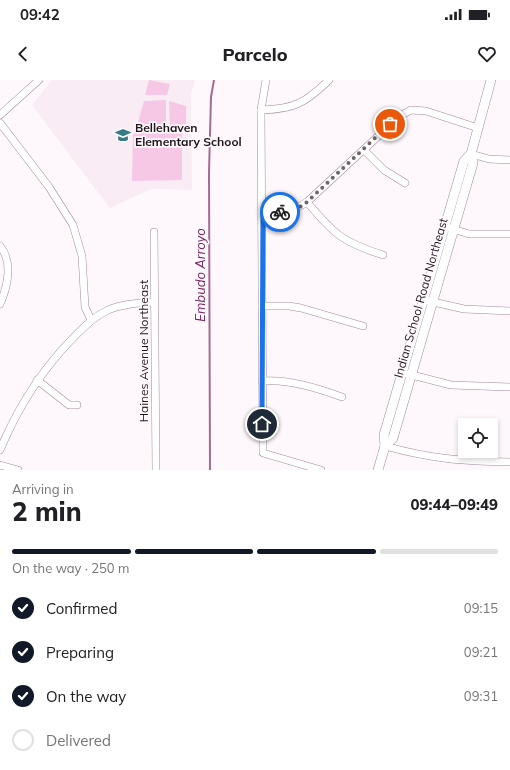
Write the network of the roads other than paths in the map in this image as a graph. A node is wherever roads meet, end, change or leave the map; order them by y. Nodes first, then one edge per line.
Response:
1 (39, 80) edge
2 (266, 80) edge
3 (329, 80) edge
4 (492, 80) edge
5 (261, 110) junction
6 (0, 115) edge
7 (0, 123) edge
8 (478, 128) junction
9 (364, 150) junction
10 (470, 154) junction
11 (510, 160) edge
12 (405, 183) dead end
13 (307, 202) junction
14 (263, 212) junction
15 (444, 227) junction
16 (454, 230) junction
17 (154, 232) dead end
18 (510, 234) edge
19 (0, 246) edge
20 (383, 255) dead end
21 (423, 300) junction
22 (154, 302) junction
23 (433, 302) junction
24 (0, 304) edge
25 (262, 306) junction
26 (510, 310) edge
27 (91, 320) junction
28 (363, 326) dead end
29 (407, 374) junction
30 (38, 380) junction
31 (262, 381) junction
32 (510, 386) edge
33 (342, 397) dead end
34 (77, 405) dead end
35 (385, 446) junction
36 (0, 450) edge
37 (510, 462) edge
38 (0, 465) edge
39 (18, 470) edge
40 (156, 470) edge
41 (321, 470) edge
42 (378, 470) edge

1 - 6 street
2 - 5 street
3 - 5 street
4 - 8 street, Indian School Road Northeast
5 - 14 street
7 - 27 street
8 - 9 street
8 - 10 street, Indian School Road Northeast
9 - 12 street
9 - 13 street
10 - 11 street
10 - 15 street, Indian School Road Northeast
10 - 16 street, Indian School Road Northeast
13 - 14 street
13 - 20 street
14 - 25 street
15 - 16 street
15 - 21 street, Indian School Road Northeast
16 - 18 street
16 - 23 street, Indian School Road Northeast
17 - 22 street, Haines Avenue Northeast
19 - 24 street
21 - 23 street
21 - 29 street, Indian School Road Northeast
22 - 27 street
22 - 40 street, Haines Avenue Northeast
23 - 26 street
23 - 29 street, Indian School Road Northeast
25 - 28 street
25 - 31 street
27 - 30 street
29 - 32 street
29 - 35 street, Indian School Road Northeast
30 - 34 street
30 - 36 street
31 - 33 street
31 - 41 street
35 - 37 street
35 - 42 street, Indian School Road Northeast
38 - 39 street

